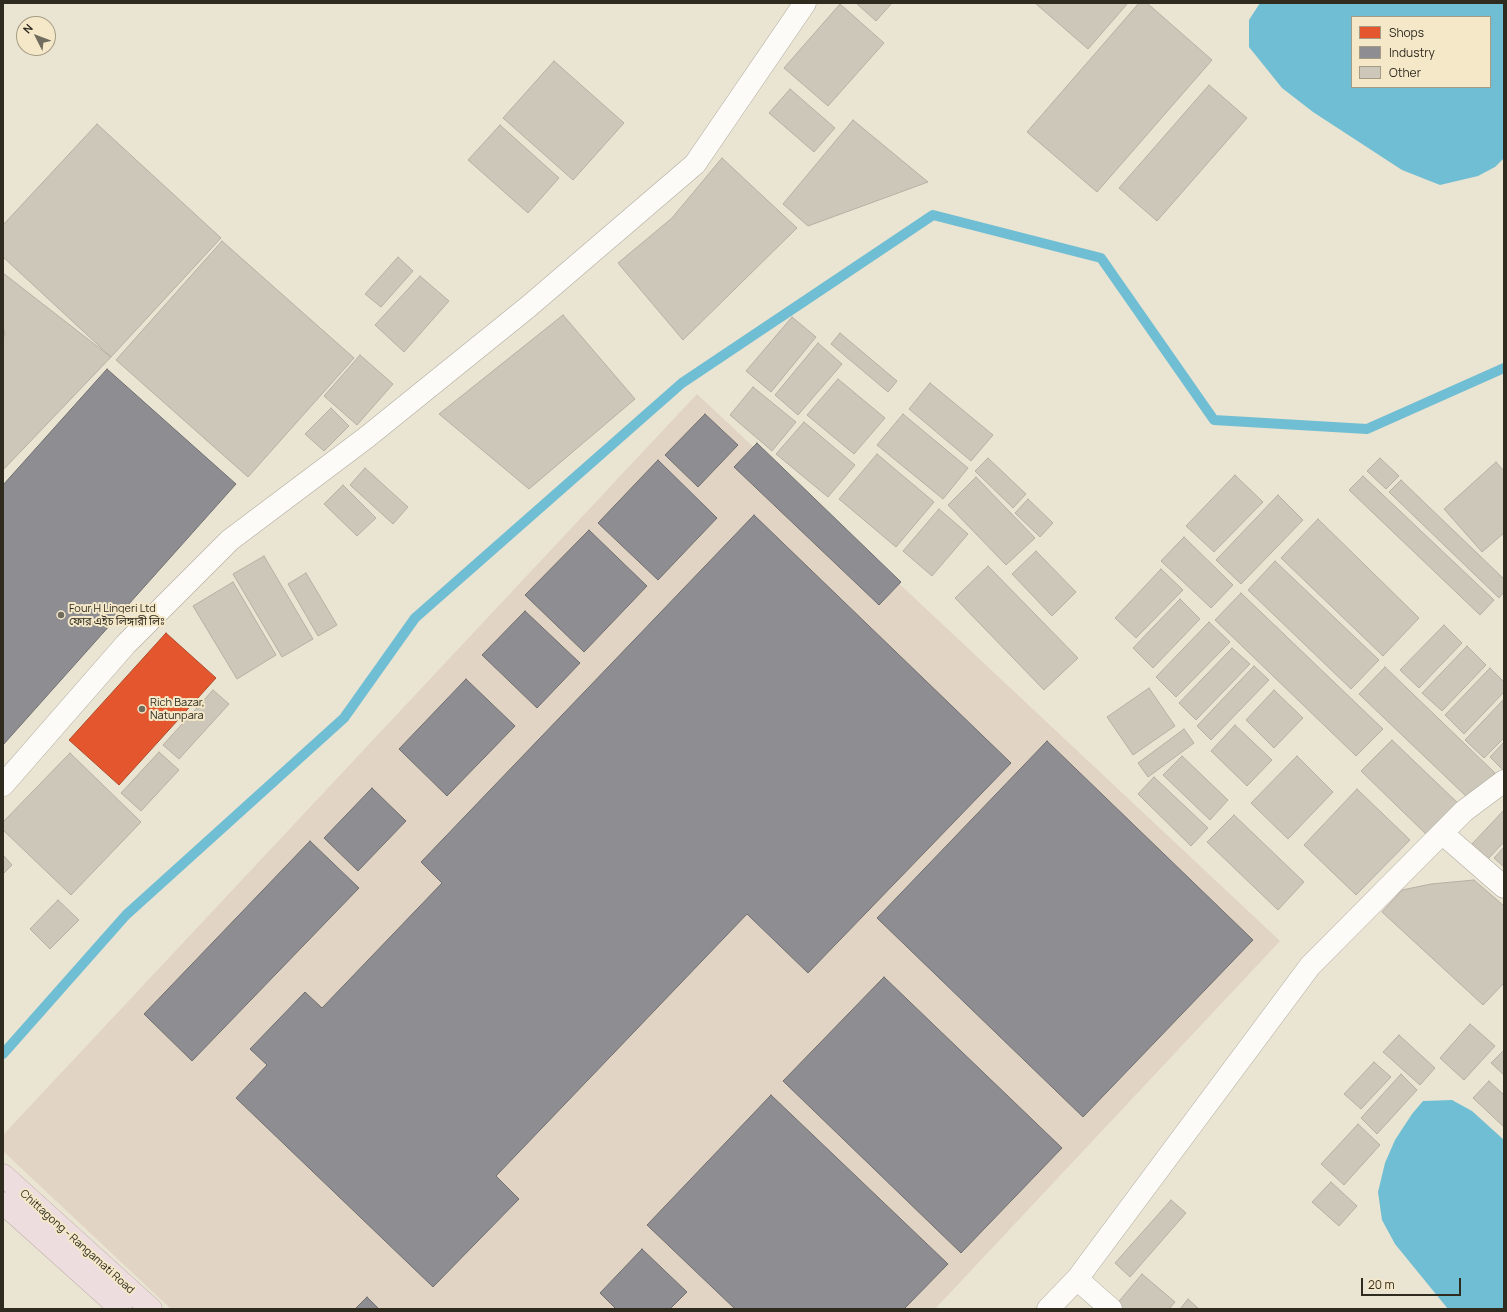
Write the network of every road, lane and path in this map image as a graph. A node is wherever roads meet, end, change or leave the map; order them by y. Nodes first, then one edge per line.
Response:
1 (805, 3) edge
2 (1504, 780) edge
3 (3, 785) edge
4 (1443, 834) junction
5 (1504, 887) edge
6 (3, 1174) edge
7 (3, 1203) edge
8 (1077, 1279) junction
9 (121, 1309) edge
10 (151, 1309) edge
11 (1048, 1309) edge
12 (1110, 1309) edge

1 - 3 street
2 - 4 street
4 - 5 street
4 - 8 street
6 - 10 highway, Chittagong - Rangamati Road
7 - 9 highway, Chittagong - Rangamati Road
8 - 11 street
8 - 12 street

